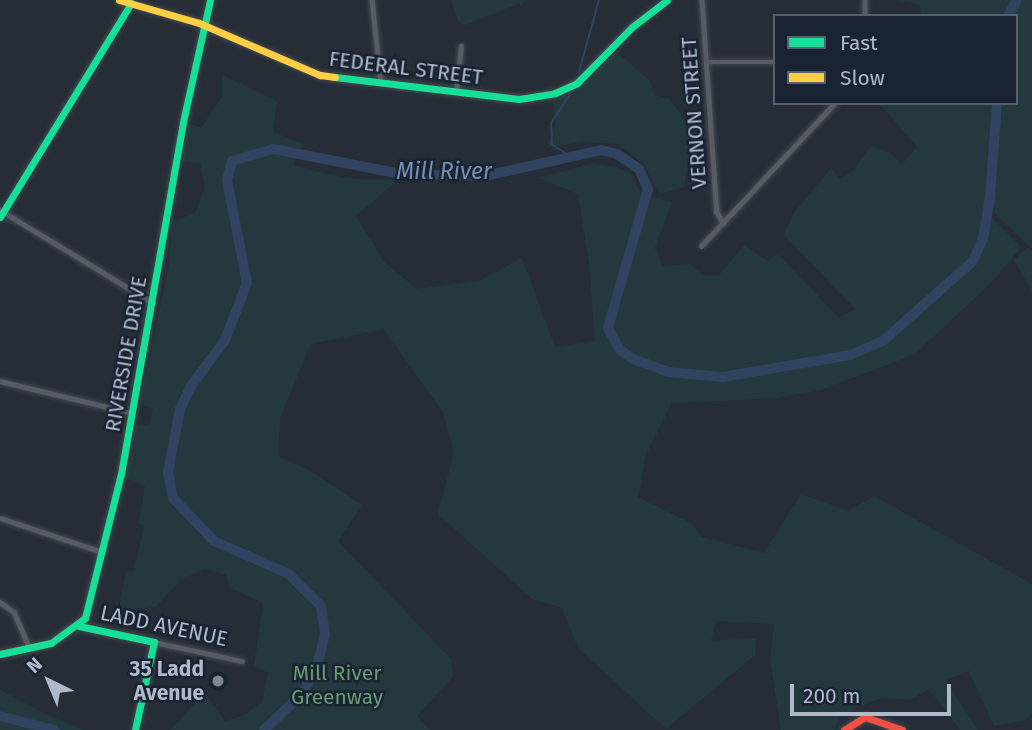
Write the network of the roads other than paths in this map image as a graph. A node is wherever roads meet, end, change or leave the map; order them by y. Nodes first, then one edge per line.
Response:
1 (119, 0) edge
2 (210, 0) edge
3 (372, 0) edge
4 (667, 0) edge
5 (702, 0) edge
6 (131, 3) junction
7 (143, 3) edge
8 (204, 25) junction
9 (461, 47) dead end
10 (707, 62) junction
11 (773, 62) edge
12 (381, 84) junction
13 (456, 93) junction
14 (833, 105) edge
15 (1, 213) edge
16 (723, 223) junction
17 (701, 246) dead end
18 (153, 303) junction
19 (0, 381) edge
20 (133, 413) junction
21 (0, 518) edge
22 (103, 552) junction
23 (0, 602) edge
24 (79, 626) junction
25 (154, 642) junction
26 (30, 650) junction
27 (0, 654) edge
28 (242, 661) dead end
29 (135, 730) edge
30 (844, 730) edge
31 (902, 730) edge

1 - 6 street, FEDERAL STREET
2 - 8 street, RIVERSIDE DRIVE
3 - 12 street
4 - 13 street, FEDERAL STREET
5 - 10 street, VERNON STREET
6 - 7 street, FEDERAL STREET
6 - 15 street
7 - 8 street, FEDERAL STREET
8 - 12 street, FEDERAL STREET
8 - 18 street, RIVERSIDE DRIVE
9 - 13 street
10 - 11 street
10 - 16 street, VERNON STREET
12 - 13 street, FEDERAL STREET
14 - 16 street
15 - 18 street
16 - 17 street
18 - 20 street, RIVERSIDE DRIVE
19 - 20 street
20 - 22 street, RIVERSIDE DRIVE
21 - 22 street
22 - 24 street, RIVERSIDE DRIVE
23 - 26 street
24 - 25 street, LADD AVENUE
24 - 26 street
25 - 28 street, LADD AVENUE
25 - 29 street
26 - 27 street
30 - 31 street

